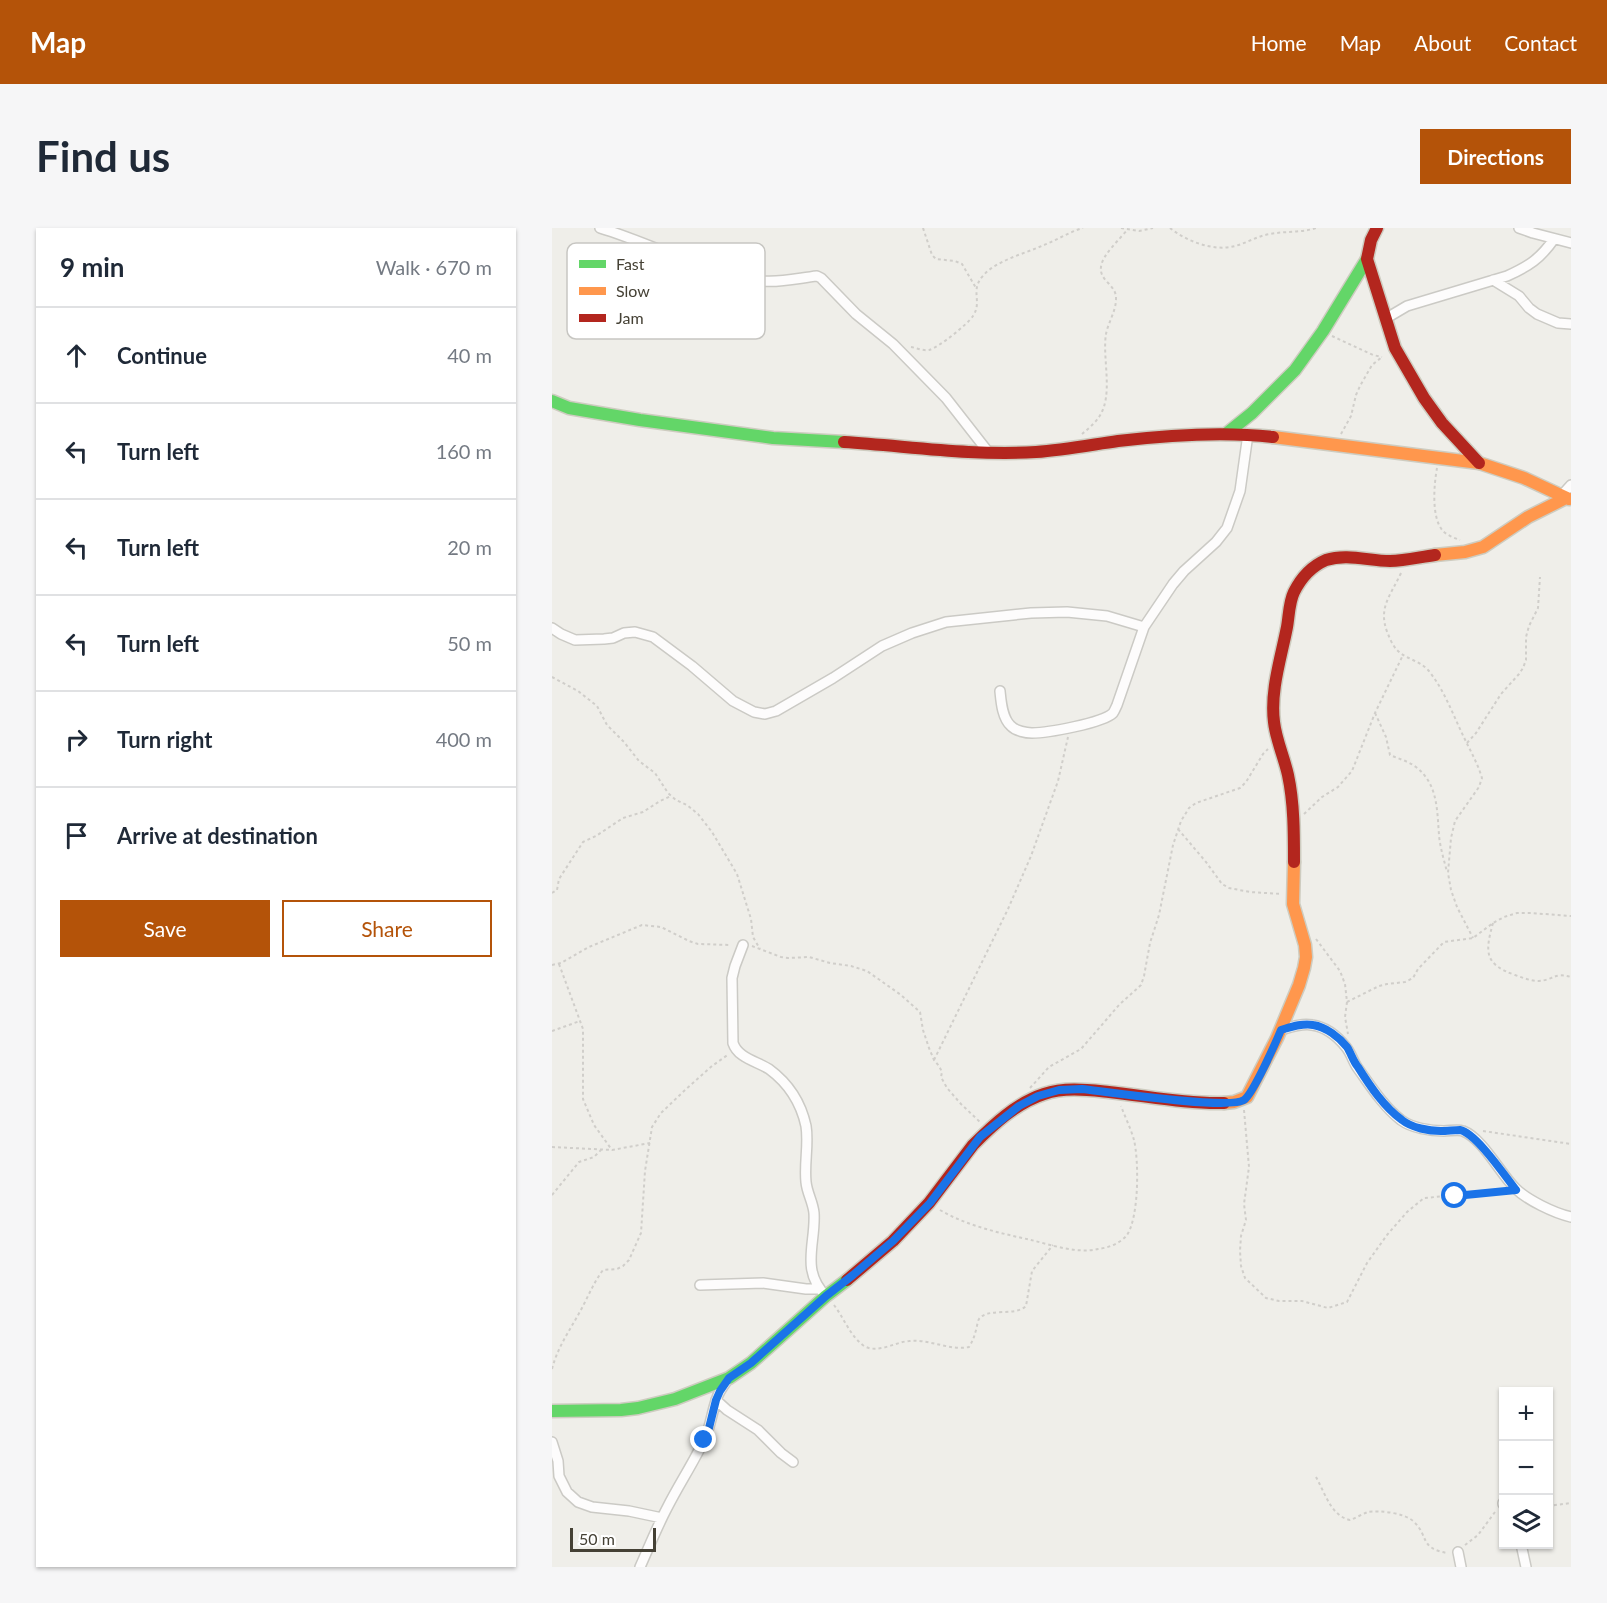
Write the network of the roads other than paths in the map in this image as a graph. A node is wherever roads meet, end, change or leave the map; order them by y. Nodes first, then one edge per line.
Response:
1 (600, 228) edge
2 (1377, 228) edge
3 (1520, 228) edge
4 (625, 231) edge
5 (1554, 239) junction
6 (649, 243) edge
7 (1571, 243) edge
8 (1367, 258) junction
9 (1492, 280) junction
10 (765, 281) edge
11 (1385, 319) junction
12 (1571, 324) edge
13 (552, 402) edge
14 (1226, 434) junction
15 (1248, 434) junction
16 (989, 453) junction
17 (1479, 463) junction
18 (1571, 485) edge
19 (1566, 497) edge
20 (1144, 627) junction
21 (552, 628) edge
22 (1000, 691) dead end
23 (743, 945) road end
24 (1281, 1030) junction
25 (1571, 1217) edge
26 (700, 1285) dead end
27 (822, 1292) junction
28 (729, 1378) junction
29 (716, 1400) junction
30 (552, 1411) edge
31 (552, 1442) edge
32 (793, 1462) dead end
33 (662, 1518) junction
34 (1522, 1549) edge
35 (1458, 1552) road end
36 (640, 1567) edge
37 (1461, 1567) edge
38 (1526, 1567) edge

1 - 4 street
2 - 8 street
3 - 5 street
4 - 6 street
5 - 7 street
5 - 9 street
8 - 11 street
8 - 14 street
9 - 11 street
9 - 12 street
10 - 16 street
11 - 17 street
13 - 16 street
14 - 15 street
14 - 16 street
15 - 17 street
15 - 20 street
17 - 19 street
18 - 19 street
19 - 24 street
20 - 21 street
20 - 22 street
23 - 27 street
24 - 25 street
24 - 27 street
26 - 27 street
27 - 28 street
28 - 29 street
28 - 30 street
29 - 32 street
29 - 33 street
31 - 33 street
33 - 36 street
34 - 38 street
35 - 37 street

